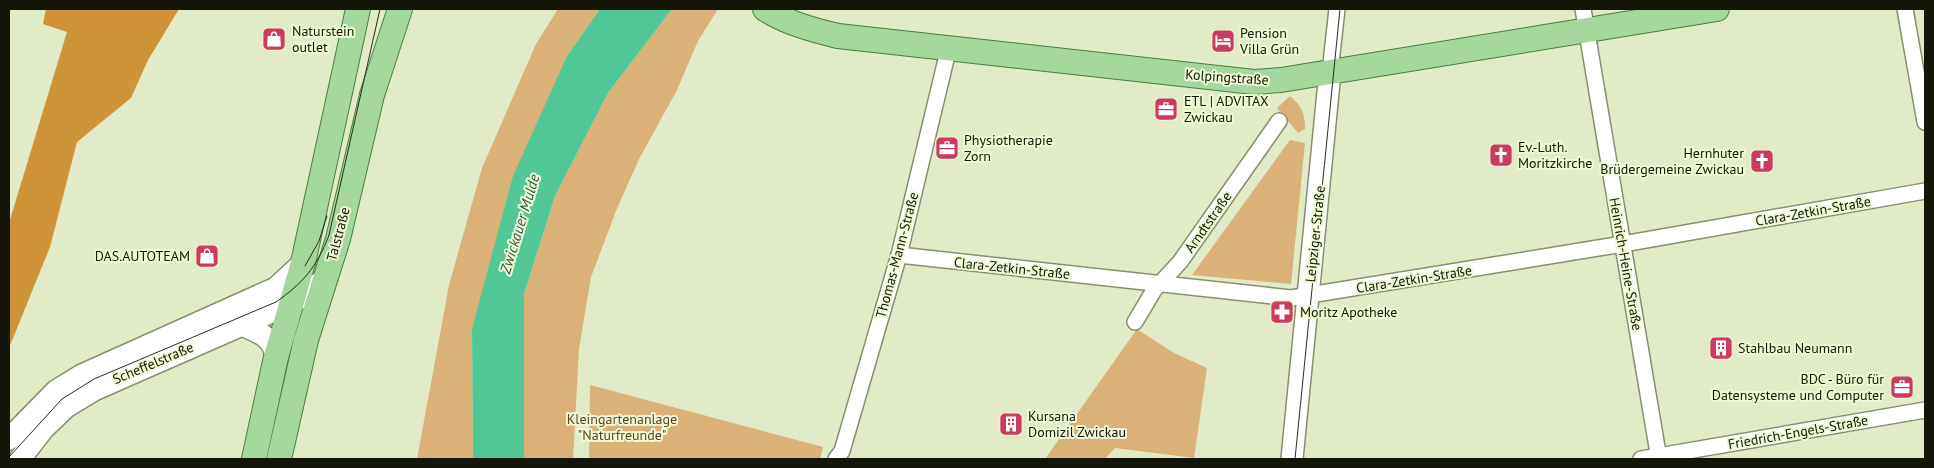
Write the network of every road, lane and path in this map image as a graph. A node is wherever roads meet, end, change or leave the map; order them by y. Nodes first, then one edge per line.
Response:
1 (358, 9) edge
2 (400, 9) edge
3 (1337, 9) edge
4 (1717, 9) edge
5 (1905, 9) edge
6 (766, 10) edge
7 (1585, 20) edge
8 (949, 47) junction
9 (1330, 72) junction
10 (1279, 121) dead end
11 (1925, 122) edge
12 (1925, 191) edge
13 (1623, 244) junction
14 (899, 255) junction
15 (1159, 284) junction
16 (297, 295) junction
17 (1308, 296) junction
18 (1135, 322) dead end
19 (242, 324) junction
20 (276, 358) junction
21 (1925, 410) edge
22 (9, 439) edge
23 (1659, 458) edge
24 (20, 459) edge
25 (254, 459) edge
26 (279, 459) edge
27 (836, 459) edge
28 (1292, 459) edge
29 (1641, 459) edge

1 - 16 main road, Talstraße
2 - 16 main road, Talstraße
3 - 9 street, Leipziger Straße
4 - 7 main road, Kolpingstraße
5 - 11 street
6 - 8 main road, Kolpingstraße
7 - 9 main road, Kolpingstraße
7 - 13 street, Heinrich-Heine-Straße
8 - 9 main road, Kolpingstraße
8 - 14 street, Thomas-Mann-Straße
9 - 17 street, Leipziger Straße
10 - 15 street, Arndtstraße
12 - 13 street, Clara-Zetkin-Straße
13 - 17 street, Clara-Zetkin-Straße
13 - 23 street, Heinrich-Heine-Straße
14 - 15 street, Clara-Zetkin-Straße
14 - 27 street, Thomas-Mann-Straße
15 - 17 street, Clara-Zetkin-Straße
15 - 18 street, Arndtstraße
16 - 19 street, Scheffelstraße
16 - 20 main road, Talstraße
16 - 22 street, Scheffelstraße
16 - 26 main road, Talstraße
17 - 28 street, Leipziger Straße
19 - 20 street
19 - 24 street, Scheffelstraße
20 - 25 main road, Talstraße
21 - 23 street, Friedrich-Engels-Straße
23 - 29 street, Friedrich-Engels-Straße

